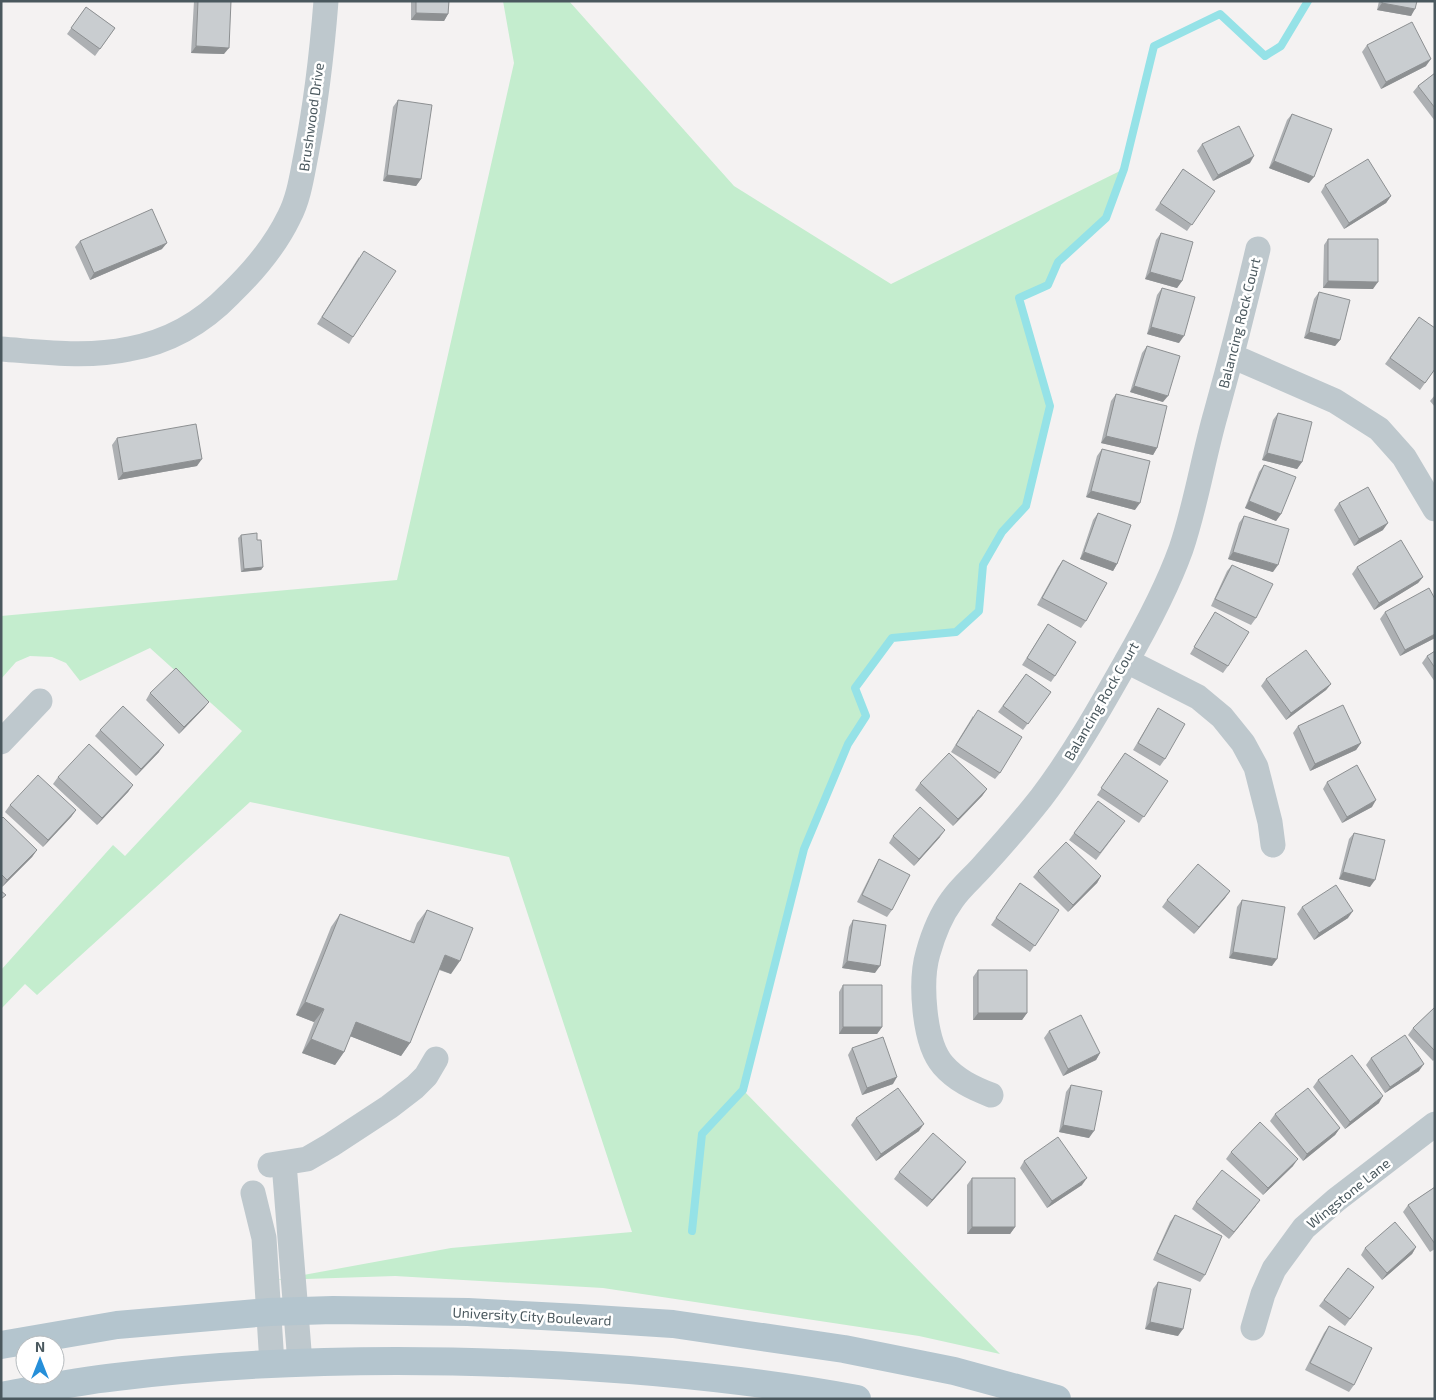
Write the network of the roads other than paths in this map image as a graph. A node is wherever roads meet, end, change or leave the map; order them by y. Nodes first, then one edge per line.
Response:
1 (326, 1) edge
2 (1258, 249) dead end
3 (1, 349) edge
4 (1232, 356) junction
5 (1435, 509) edge
6 (1127, 661) junction
7 (40, 701) dead end
8 (1, 742) edge
9 (1273, 845) dead end
10 (436, 1059) dead end
11 (992, 1095) dead end
12 (1435, 1124) edge
13 (253, 1193) dead end
14 (296, 1311) junction
15 (269, 1312) junction
16 (1253, 1328) dead end
17 (1, 1345) edge
18 (300, 1363) junction
19 (272, 1364) junction
20 (1, 1396) edge
21 (857, 1399) edge
22 (1057, 1399) edge

1 - 3 street, Brushwood Drive
2 - 4 street, Balancing Rock Court
4 - 5 street
4 - 6 street, Balancing Rock Court
6 - 9 street
6 - 11 street, Balancing Rock Court
7 - 8 street
10 - 14 street
12 - 16 street, Wingstone Lane
13 - 15 street
14 - 15 main road, University City Boulevard
14 - 18 street
14 - 22 main road, University City Boulevard
15 - 17 main road, University City Boulevard
15 - 19 street
18 - 19 main road
18 - 21 main road
19 - 20 main road

